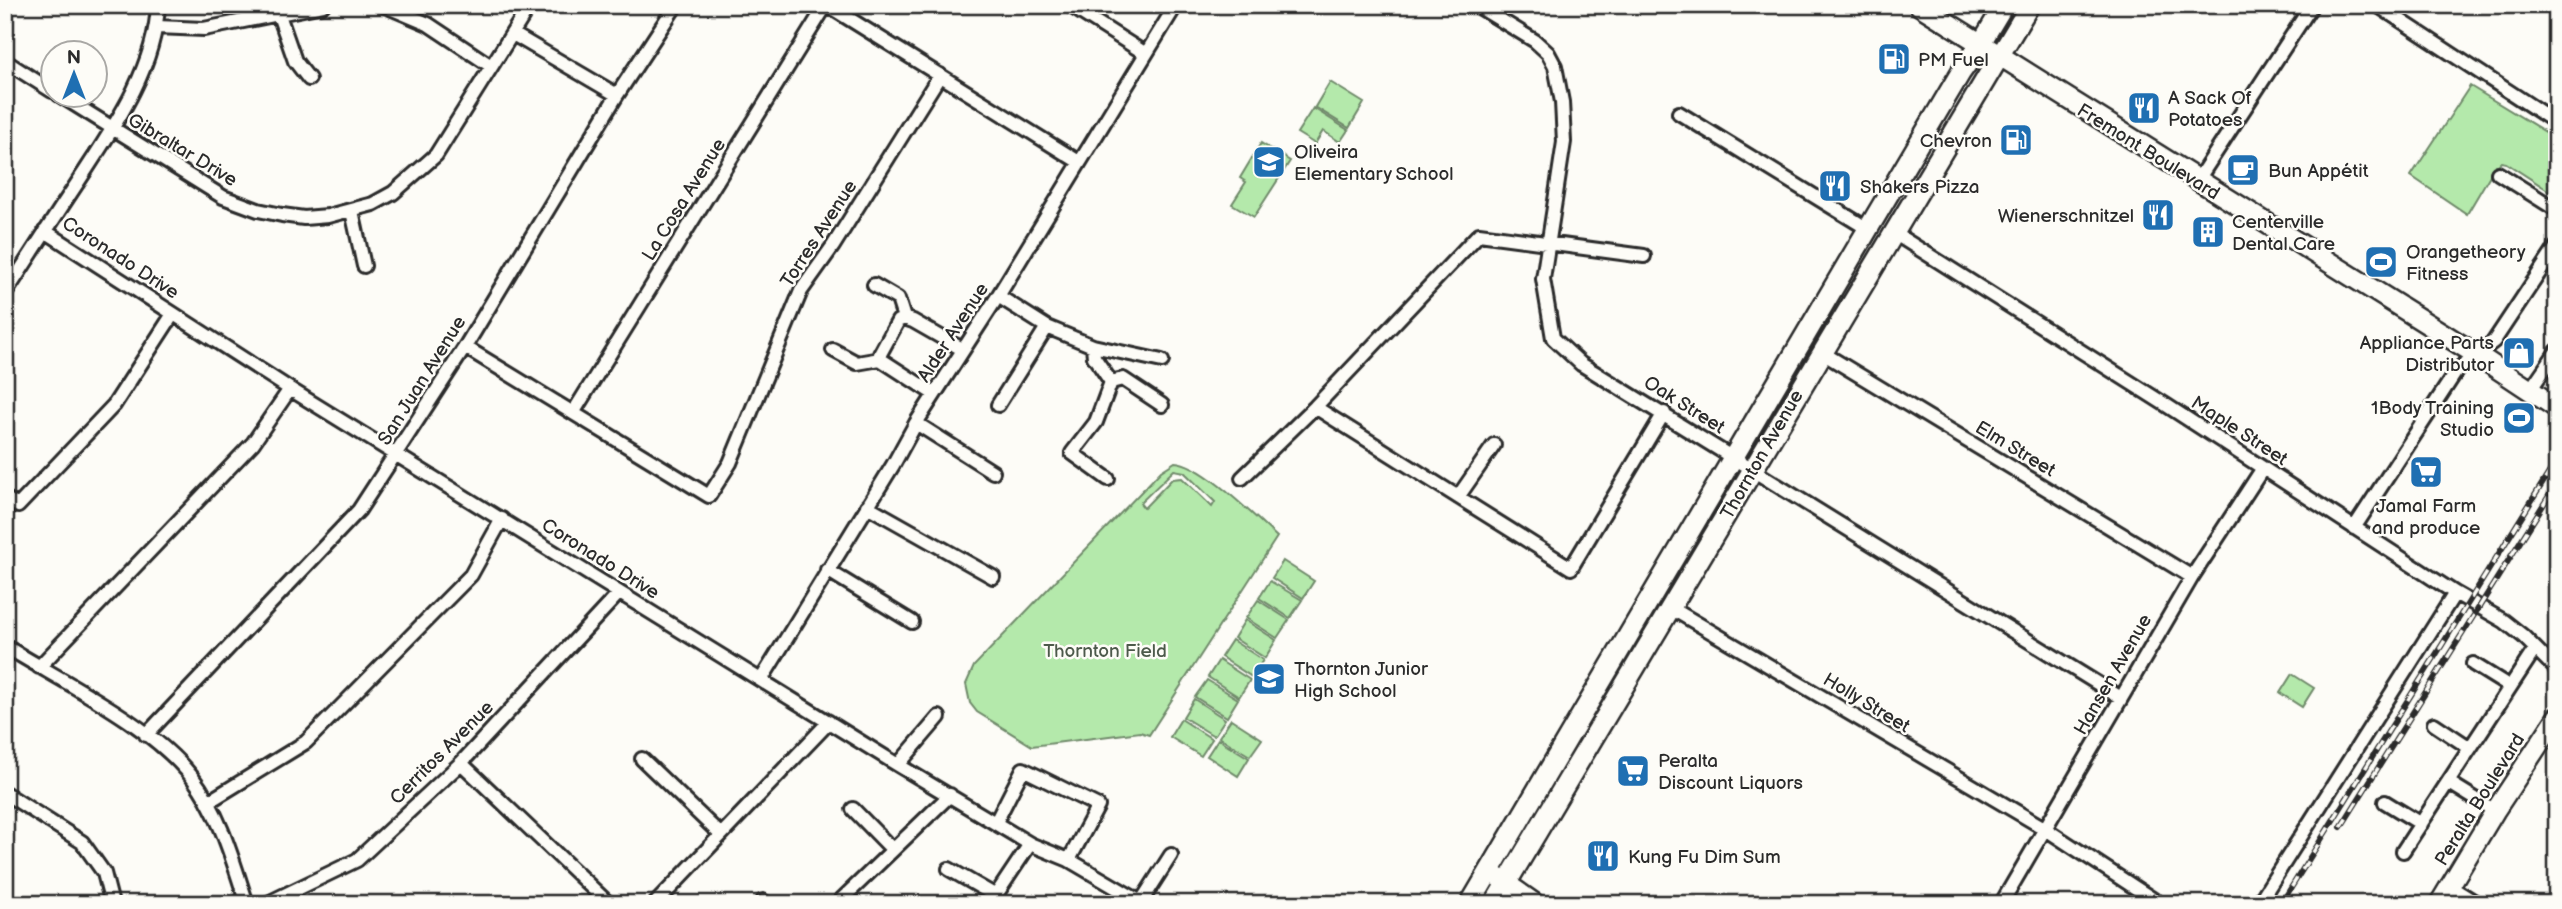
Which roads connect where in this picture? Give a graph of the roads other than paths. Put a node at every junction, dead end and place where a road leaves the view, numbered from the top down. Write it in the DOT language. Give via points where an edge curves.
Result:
graph roads {
  1 [pos="158,5"];
  2 [pos="323,5"];
  3 [pos="383,5"];
  4 [pos="530,5"];
  5 [pos="676,5"];
  6 [pos="827,5"];
  7 [pos="1069,5"];
  8 [pos="1176,5"];
  9 [pos="1476,5"];
  10 [pos="1919,5"];
  11 [pos="2004,5"];
  12 [pos="2030,5"];
  13 [pos="2312,5"];
  14 [pos="2376,5"];
  15 [pos="279,15"];
  16 [pos="157,27"];
  17 [pos="513,34"];
  18 [pos="1980,45"];
  19 [pos="1146,54"];
  20 [pos="1999,57"];
  21 [pos="5,61"];
  22 [pos="491,66"];
  23 [pos="940,75"];
  24 [pos="309,79"];
  25 [pos="38,82"];
  26 [pos="617,95"];
  27 [pos="80,108"];
  28 [pos="1679,113"];
  29 [pos="2557,123"];
  30 [pos="112,129"];
  31 [pos="1079,162"];
  32 [pos="2498,173"];
  33 [pos="2197,181"];
  34 [pos="2557,210"];
  35 [pos="352,211"];
  36 [pos="1868,229"];
  37 [pos="46,231"];
  38 [pos="1894,233"];
  39 [pos="1548,243"];
  40 [pos="2557,246"];
  41 [pos="1644,256"];
  42 [pos="364,266"];
  43 [pos="874,285"];
  44 [pos="5,294"];
  45 [pos="998,296"];
  46 [pos="173,313"];
  47 [pos="904,318"];
  48 [pos="1047,327"];
  49 [pos="1093,346"];
  50 [pos="465,347"];
  51 [pos="962,349"];
  52 [pos="833,350"];
  53 [pos="2557,351"];
  54 [pos="1821,352"];
  55 [pos="2477,355"];
  56 [pos="880,359"];
  57 [pos="1162,361"];
  58 [pos="1111,382"];
  59 [pos="290,389"];
  60 [pos="2530,390"];
  61 [pos="934,394"];
  62 [pos="998,405"];
  63 [pos="1162,405"];
  64 [pos="1315,407"];
  65 [pos="2557,408"];
  66 [pos="1664,413"];
  67 [pos="573,414"];
  68 [pos="916,423"];
  69 [pos="1494,445"];
  70 [pos="397,454"];
  71 [pos="1735,457"];
  72 [pos="2263,468"];
  73 [pos="1751,470"];
  74 [pos="993,472"];
  75 [pos="1242,478"];
  76 [pos="1108,479"];
  77 [pos="1458,497"];
  78 [pos="5,498"];
  79 [pos="867,506"];
  80 [pos="502,519"];
  81 [pos="2354,528"];
  82 [pos="827,570"];
  83 [pos="2192,576"];
  84 [pos="993,578"];
  85 [pos="619,593"];
  86 [pos="2455,593"];
  87 [pos="1671,608"];
  88 [pos="912,622"];
  89 [pos="5,646"];
  90 [pos="2535,649"];
  91 [pos="2473,664"];
  92 [pos="39,667"];
  93 [pos="2557,670"];
  94 [pos="761,680"];
  95 [pos="2510,687"];
  96 [pos="2121,698"];
  97 [pos="939,717"];
  98 [pos="2557,717"];
  99 [pos="829,722"];
  100 [pos="2434,724"];
  101 [pos="146,734"];
  102 [pos="2470,748"];
  103 [pos="642,759"];
  104 [pos="461,763"];
  105 [pos="898,765"];
  106 [pos="2448,782"];
  107 [pos="5,793"];
  108 [pos="950,795"];
  109 [pos="208,802"];
  110 [pos="2385,802"];
  111 [pos="853,809"];
  112 [pos="2495,811"];
  113 [pos="996,822"];
  114 [pos="2421,824"];
  115 [pos="2044,828"];
  116 [pos="721,835"];
  117 [pos="1030,844"];
  118 [pos="892,849"];
  119 [pos="2403,851"];
  120 [pos="1171,855"];
  121 [pos="1069,860"];
  122 [pos="949,869"];
  123 [pos="1490,872"];
  124 [pos="1507,884"];
  125 [pos="2449,886"];
  126 [pos="842,899"];
  127 [pos="993,900"];
  128 [pos="1142,903"];
  129 [pos="112,904"];
  130 [pos="247,904"];
  131 [pos="265,904"];
  132 [pos="609,904"];
  133 [pos="655,904"];
  134 [pos="1470,904"];
  135 [pos="1494,904"];
  136 [pos="1536,904"];
  137 [pos="2001,904"];
  138 [pos="2160,904"];
  139 [pos="2258,904"];
  140 [pos="2439,904"];
  141 [pos="2478,904"];
  1 -- 16 [label="street"];
  2 -- 15 [label="street"];
  3 -- 22 [label="street" via="428,24"];
  4 -- 17 [label="street, Gibraltar Drive"];
  5 -- 26 [label="street, San Juan Avenue"];
  6 -- 23 [label="street"];
  6 -- 67 [label="street, La Cosa Avenue"];
  7 -- 19 [label="street"];
  8 -- 19 [label="street, Alder Avenue"];
  9 -- 39 [label="street, Oak Street" via="1535,41 1556,66 1564,142"];
  10 -- 18 [label="main road, Fremont Boulevard"];
  11 -- 18 [label="main road, Thornton Avenue"];
  12 -- 20 [label="main road, Thornton Avenue"];
  13 -- 33 [label="street"];
  14 -- 29 [label="street"];
  15 -- 16 [label="street" via="204,29"];
  15 -- 24 [label="street" via="295,61"];
  16 -- 30 [label="street" via="138,79"];
  17 -- 22 [label="street, Gibraltar Drive"];
  17 -- 26 [label="street"];
  18 -- 20 [label="main road, Fremont Boulevard"];
  18 -- 36 [label="main road, Thornton Avenue"];
  19 -- 31 [label="street, Alder Avenue"];
  20 -- 33 [label="main road, Fremont Boulevard"];
  20 -- 38 [label="main road, Thornton Avenue"];
  21 -- 25 [label="street"];
  22 -- 35 [label="street, Gibraltar Drive" via="436,155 393,193"];
  23 -- 31 [label="street"];
  23 -- 67 [label="street, Torres Avenue" via="801,291 730,463 709,496"];
  26 -- 50 [label="street, San Juan Avenue"];
  27 -- 30 [label="street, Gibraltar Drive"];
  28 -- 36 [label="street"];
  30 -- 35 [label="street, Gibraltar Drive" via="223,197 258,211 304,218"];
  30 -- 37 [label="street"];
  31 -- 45 [label="street, Alder Avenue"];
  32 -- 34 [label="street"];
  33 -- 55 [label="main road, Fremont Boulevard"];
  35 -- 42 [label="street"];
  36 -- 71 [label="main road, Thornton Avenue"];
  37 -- 44 [label="street"];
  37 -- 46 [label="street, Coronado Drive"];
  38 -- 54 [label="main road, Thornton Avenue"];
  38 -- 72 [label="street, Maple Street"];
  39 -- 41 [label="street"];
  39 -- 64 [label="street" via="1479,234"];
  39 -- 66 [label="street, Oak Street" via="1543,279 1553,338 1581,364"];
  40 -- 55 [label="street" via="2494,341"];
  43 -- 47 [label="street" via="898,299"];
  45 -- 48 [label="street"];
  45 -- 51 [label="street, Alder Avenue"];
  46 -- 59 [label="street, Coronado Drive"];
  46 -- 78 [label="street" via="114,405 18,506"];
  47 -- 51 [label="street"];
  47 -- 56 [label="street" via="898,321"];
  48 -- 49 [label="street"];
  48 -- 62 [label="street"];
  49 -- 57 [label="street"];
  49 -- 58 [label="street" via="1094,357"];
  50 -- 67 [label="street"];
  50 -- 70 [label="street, San Juan Avenue"];
  51 -- 61 [label="street, Alder Avenue"];
  52 -- 56 [label="street" via="857,363"];
  53 -- 60 [label="street"];
  54 -- 73 [label="main road, Thornton Avenue"];
  54 -- 83 [label="street, Elm Street"];
  55 -- 60 [label="main road, Fremont Boulevard"];
  55 -- 81 [label="street" via="2457,370"];
  56 -- 61 [label="street"];
  58 -- 63 [label="street" via="1123,379"];
  58 -- 76 [label="street" via="1096,422 1072,453"];
  59 -- 70 [label="street, Coronado Drive"];
  59 -- 92 [label="street" via="253,443"];
  60 -- 65 [label="main road, Fremont Boulevard"];
  61 -- 68 [label="street, Alder Avenue"];
  64 -- 75 [label="street"];
  64 -- 77 [label="street"];
  66 -- 71 [label="street, Oak Street"];
  66 -- 77 [label="street" via="1571,568"];
  68 -- 74 [label="street"];
  68 -- 79 [label="street, Alder Avenue"];
  69 -- 77 [label="street"];
  70 -- 80 [label="street, Coronado Drive"];
  70 -- 101 [label="street, San Juan Avenue" via="359,510"];
  71 -- 73 [label="street, Oak Street"];
  71 -- 123 [label="main road, Thornton Avenue"];
  72 -- 81 [label="street, Maple Street"];
  72 -- 83 [label="street, Hansen Avenue"];
  73 -- 87 [label="main road, Thornton Avenue"];
  73 -- 96 [label="street, Oak Street"];
  79 -- 82 [label="street, Alder Avenue"];
  79 -- 84 [label="street"];
  80 -- 85 [label="street, Coronado Drive"];
  80 -- 109 [label="street" via="471,575 306,742"];
  81 -- 86 [label="street, Maple Street"];
  82 -- 88 [label="street"];
  82 -- 94 [label="street, Alder Avenue"];
  83 -- 96 [label="street, Hansen Avenue"];
  85 -- 94 [label="street, Coronado Drive"];
  85 -- 104 [label="street, Cerritos Avenue"];
  86 -- 90 [label="street, Maple Street" via="2504,621"];
  86 -- 139 [label="street"];
  87 -- 115 [label="street, Holly Street"];
  87 -- 124 [label="main road, Thornton Avenue"];
  89 -- 92 [label="street"];
  90 -- 93 [label="street, Maple Street"];
  90 -- 95 [label="street"];
  91 -- 95 [label="street"];
  92 -- 101 [label="street"];
  94 -- 99 [label="street, Coronado Drive"];
  95 -- 102 [label="street"];
  96 -- 115 [label="street, Hansen Avenue"];
  97 -- 105 [label="street"];
  98 -- 112 [label="main road, Peralta Boulevard"];
  99 -- 105 [label="street, Coronado Drive"];
  99 -- 116 [label="street"];
  100 -- 102 [label="street"];
  101 -- 109 [label="street" via="192,777"];
  102 -- 106 [label="street"];
  103 -- 116 [label="street"];
  104 -- 131 [label="street, Cerritos Avenue" via="357,860"];
  104 -- 132 [label="street"];
  105 -- 108 [label="street, Coronado Drive"];
  106 -- 112 [label="street"];
  106 -- 114 [label="street"];
  107 -- 129 [label="street" via="82,842 104,873"];
  108 -- 113 [label="street, Coronado Drive"];
  108 -- 118 [label="street"];
  109 -- 130 [label="street"];
  110 -- 114 [label="street"];
  111 -- 118 [label="street"];
  112 -- 125 [label="main road, Peralta Boulevard"];
  113 -- 117 [label="street, Coronado Drive"];
  113 -- 121 [label="street" via="1023,769 1098,806"];
  114 -- 119 [label="street"];
  115 -- 137 [label="street, Hansen Avenue"];
  115 -- 138 [label="street, Holly Street"];
  116 -- 133 [label="street"];
  117 -- 121 [label="street, Coronado Drive"];
  117 -- 127 [label="street"];
  118 -- 126 [label="street"];
  120 -- 128 [label="street"];
  121 -- 128 [label="street, Coronado Drive"];
  122 -- 127 [label="street"];
  123 -- 124 [label="main road"];
  123 -- 134 [label="main road, Thornton Avenue"];
  124 -- 135 [label="main road, Thornton Avenue"];
  124 -- 136 [label="main road"];
  125 -- 140 [label="main road, Peralta Boulevard"];
  125 -- 141 [label="street"];
}
